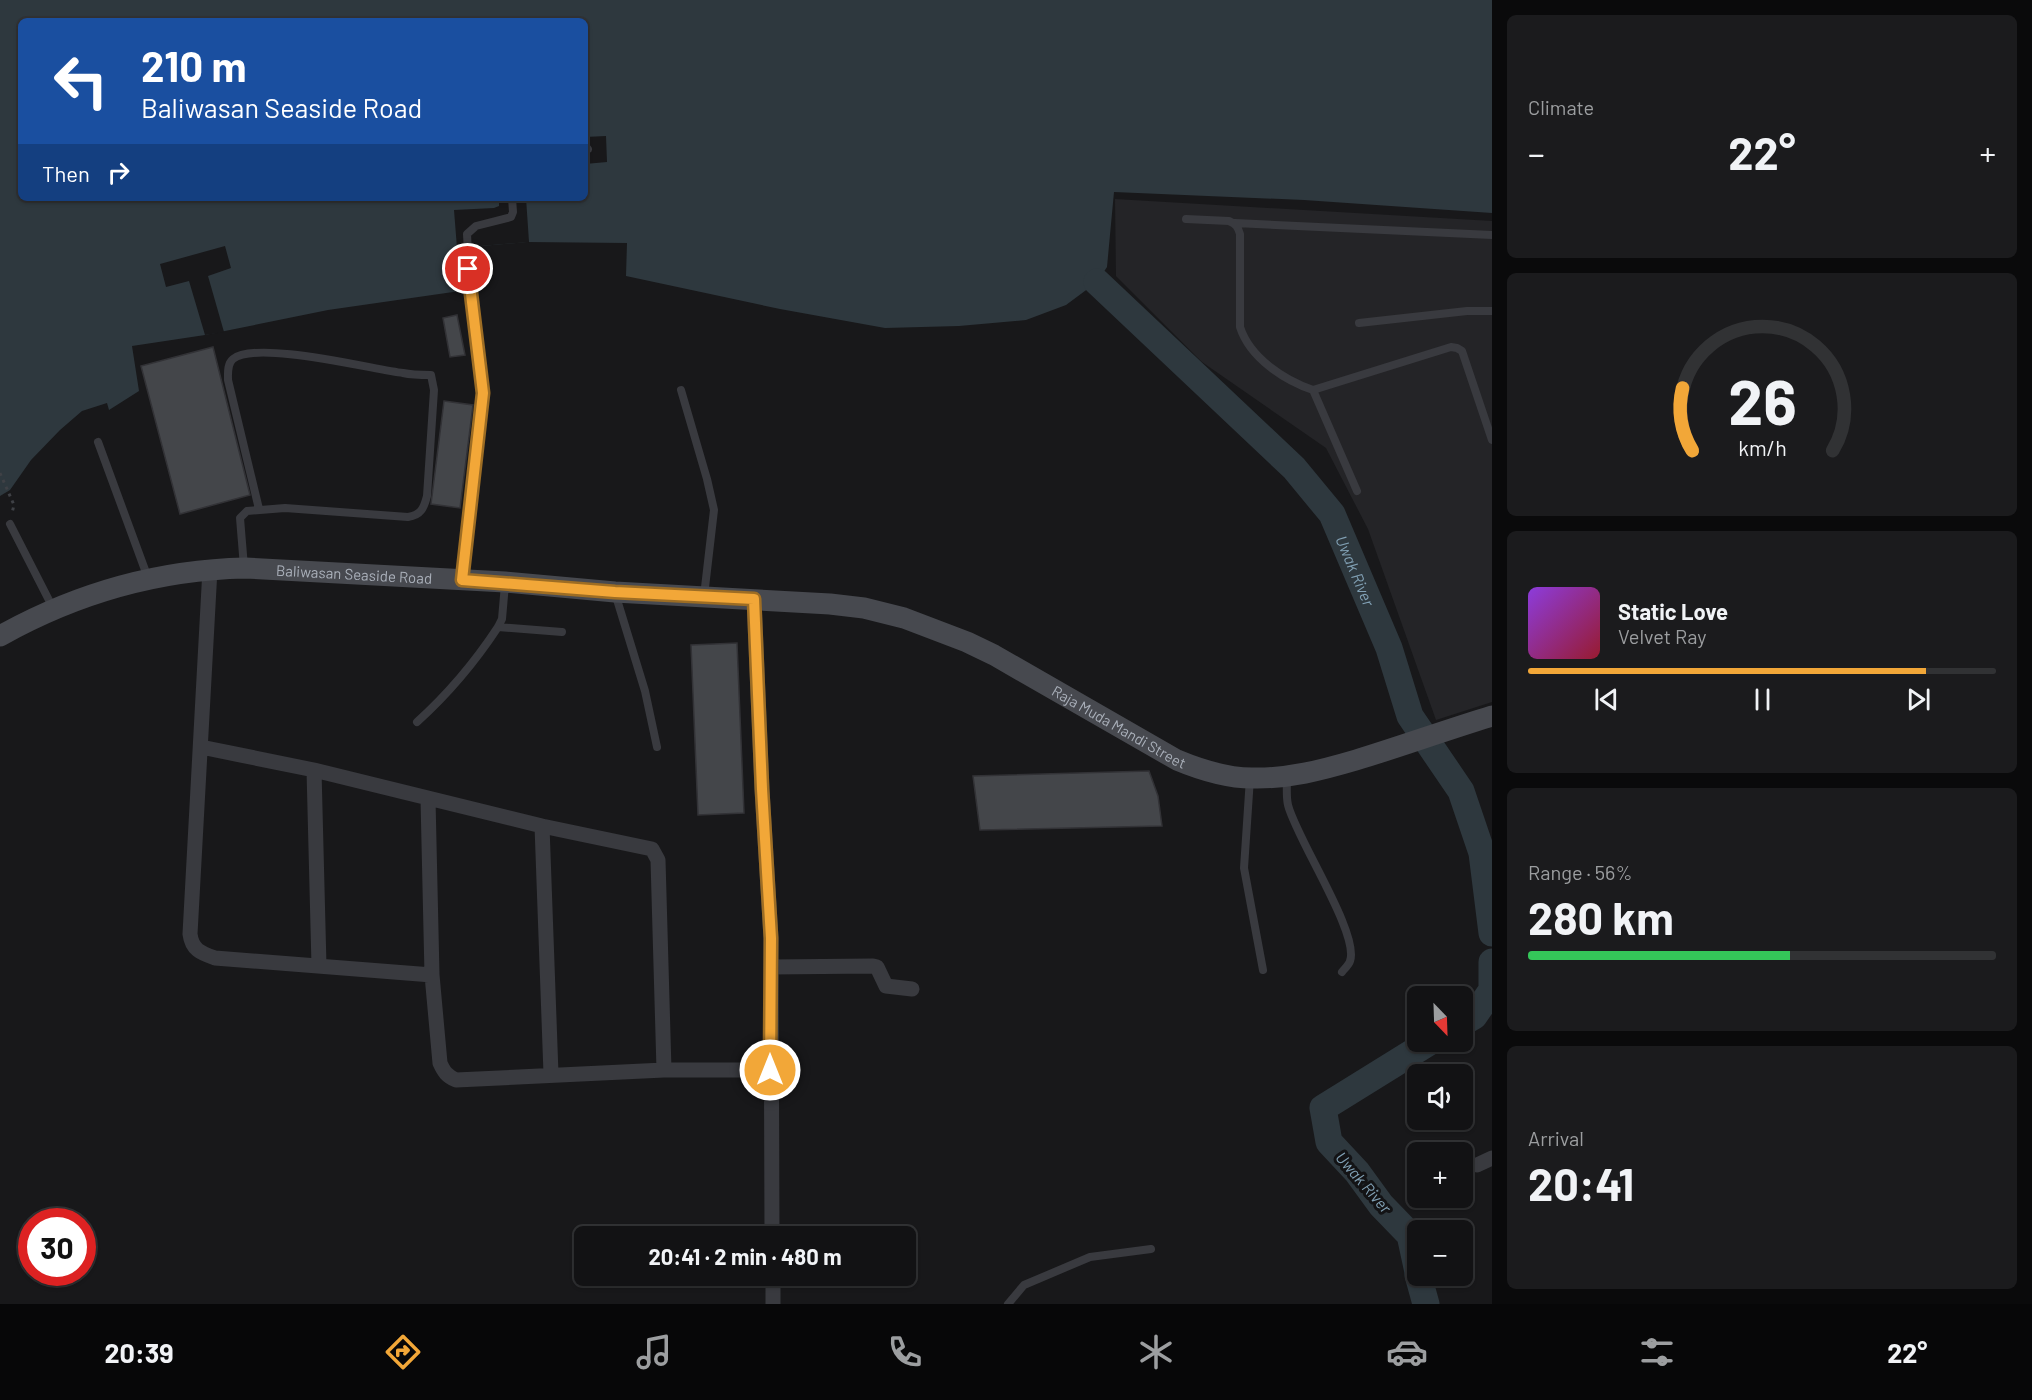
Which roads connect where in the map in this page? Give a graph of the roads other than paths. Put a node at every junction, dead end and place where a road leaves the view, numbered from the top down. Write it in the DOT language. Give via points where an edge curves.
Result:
graph roads {
  1 [pos="512,201"];
  2 [pos="1186,219"];
  3 [pos="1235,223"];
  4 [pos="1492,235"];
  5 [pos="1492,311"];
  6 [pos="1359,323"];
  7 [pos="681,390"];
  8 [pos="1313,390"];
  9 [pos="1492,440"];
  10 [pos="98,442"];
  11 [pos="1357,491"];
  12 [pos="259,509"];
  13 [pos="10,524"];
  14 [pos="244,568"];
  15 [pos="210,569"];
  16 [pos="148,579"];
  17 [pos="462,580"];
  18 [pos="505,582"];
  19 [pos="615,592"];
  20 [pos="704,596"];
  21 [pos="754,599"];
  22 [pos="54,610"];
  23 [pos="498,627"];
  24 [pos="562,632"];
  25 [pos="0,636"];
  26 [pos="1492,716"];
  27 [pos="417,722"];
  28 [pos="201,747"];
  29 [pos="657,747"];
  30 [pos="314,770"];
  31 [pos="1287,777"];
  32 [pos="1250,778"];
  33 [pos="428,799"];
  34 [pos="542,826"];
  35 [pos="319,966"];
  36 [pos="771,967"];
  37 [pos="1263,970"];
  38 [pos="1342,972"];
  39 [pos="432,975"];
  40 [pos="912,989"];
  41 [pos="664,1070"];
  42 [pos="770,1070"];
  43 [pos="550,1074"];
  44 [pos="1492,1158"];
  45 [pos="1477,1165"];
  46 [pos="772,1226"];
  47 [pos="1150,1249"];
  48 [pos="773,1286"];
  49 [pos="773,1304"];
  50 [pos="1008,1304"];
  1 -- 17 [label="lane" via="511,217 476,225 467,234 483,393"];
  2 -- 3 [label="lane"];
  3 -- 4 [label="lane"];
  3 -- 8 [label="lane" via="1240,234 1243,335 1263,361 1294,383"];
  5 -- 6 [label="lane"];
  7 -- 20 [label="lane" via="714,510"];
  8 -- 9 [label="lane" via="1457,348 1462,351"];
  8 -- 11 [label="lane"];
  10 -- 16 [label="lane"];
  12 -- 12 [label="lane" via="415,516 427,496 434,390 430,375 404,374 312,356 247,352 234,358 228,380"];
  12 -- 14 [label="lane" via="247,511 240,519"];
  13 -- 22 [label="lane"];
  14 -- 15 [label="main road, Baliwasan Seaside Road"];
  14 -- 17 [label="main road, Baliwasan Seaside Road"];
  15 -- 16 [label="main road, Baliwasan Seaside Road"];
  15 -- 28 [label="street"];
  16 -- 22 [label="main road, Baliwasan Seaside Road" via="102,591"];
  17 -- 18 [label="main road, Baliwasan Seaside Road"];
  18 -- 19 [label="main road, Baliwasan Seaside Road"];
  18 -- 23 [label="lane"];
  19 -- 20 [label="main road, Baliwasan Seaside Road"];
  19 -- 29 [label="lane" via="645,691"];
  20 -- 21 [label="main road, Baliwasan Seaside Road"];
  21 -- 32 [label="main road, Raja Muda Mandi Street" via="864,608 904,618 994,655 1177,760 1202,770"];
  21 -- 36 [label="street"];
  22 -- 25 [label="main road, Baliwasan Seaside Road"];
  23 -- 24 [label="lane"];
  23 -- 27 [label="lane" via="462,677"];
  26 -- 31 [label="main road, Raja Muda Mandi Street" via="1406,745"];
  28 -- 30 [label="street"];
  28 -- 35 [label="street" via="191,942 196,949 215,958"];
  30 -- 33 [label="street"];
  30 -- 35 [label="street"];
  31 -- 32 [label="main road, Raja Muda Mandi Street"];
  31 -- 38 [label="lane" via="1287,804 1332,896 1351,948 1350,962"];
  32 -- 37 [label="lane" via="1244,868"];
  33 -- 34 [label="street"];
  33 -- 39 [label="street"];
  34 -- 41 [label="street" via="647,847 656,854"];
  34 -- 43 [label="street"];
  35 -- 39 [label="street"];
  36 -- 40 [label="street" via="873,966 886,986"];
  36 -- 42 [label="street"];
  39 -- 43 [label="street" via="440,1063 449,1077 456,1080"];
  41 -- 42 [label="street"];
  41 -- 43 [label="street"];
  42 -- 46 [label="street"];
  44 -- 45 [label="street"];
  47 -- 50 [label="lane" via="1090,1257 1024,1285"];
  48 -- 49 [label="street"];
}
